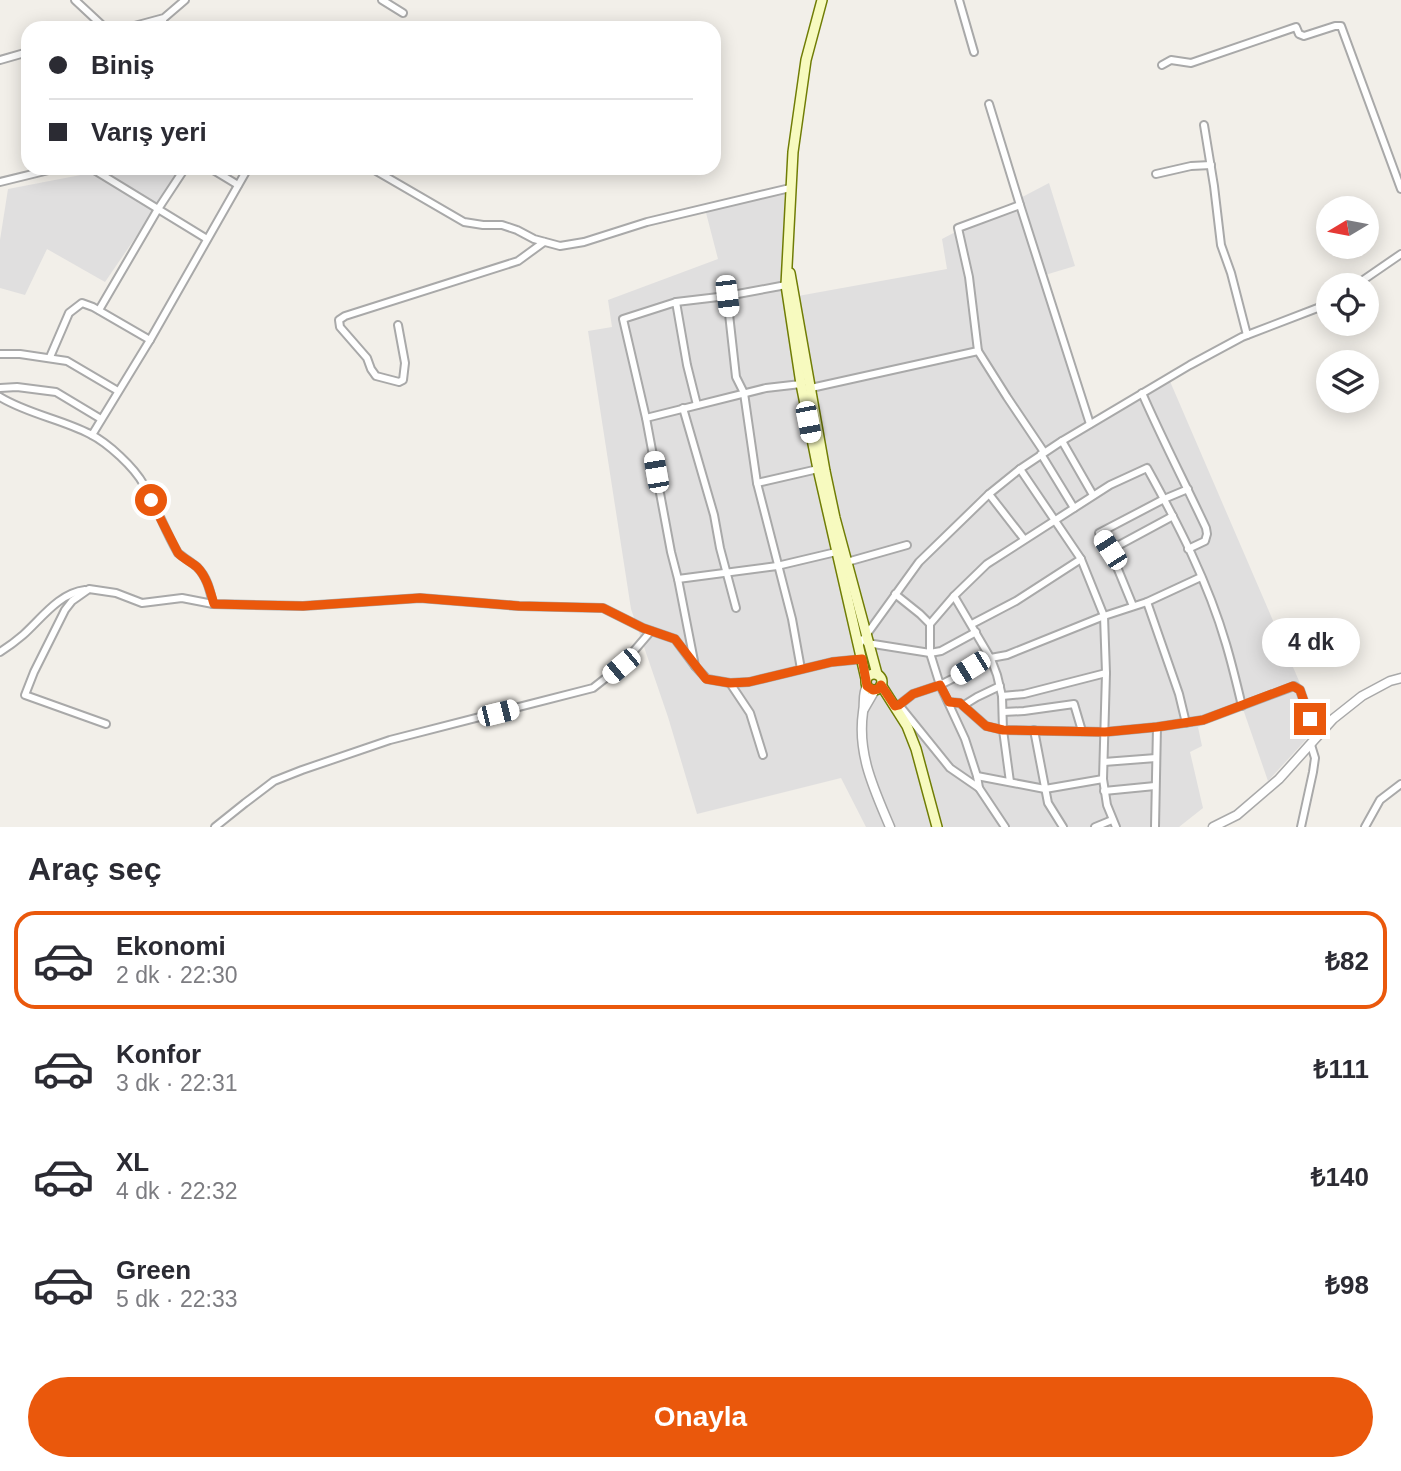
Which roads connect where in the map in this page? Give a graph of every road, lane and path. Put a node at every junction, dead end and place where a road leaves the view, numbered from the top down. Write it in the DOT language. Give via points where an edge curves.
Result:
graph roads {
  1 [pos="75,0"];
  2 [pos="185,0"];
  3 [pos="383,0"];
  4 [pos="822,0"];
  5 [pos="959,0"];
  6 [pos="403,13"];
  7 [pos="164,18"];
  8 [pos="98,21"];
  9 [pos="153,21"];
  10 [pos="161,21"];
  11 [pos="974,52"];
  12 [pos="21,54"];
  13 [pos="0,60"];
  14 [pos="1161,65"];
  15 [pos="989,104"];
  16 [pos="1204,125"];
  17 [pos="1210,165"];
  18 [pos="1156,174"];
  19 [pos="28,175"];
  20 [pos="107,175"];
  21 [pos="180,175"];
  22 [pos="222,175"];
  23 [pos="244,175"];
  24 [pos="383,175"];
  25 [pos="0,182"];
  26 [pos="239,185"];
  27 [pos="790,188"];
  28 [pos="1401,190"];
  29 [pos="1020,205"];
  30 [pos="158,209"];
  31 [pos="208,239"];
  32 [pos="544,242"];
  33 [pos="1401,254"];
  34 [pos="788,267"];
  35 [pos="1373,273"];
  36 [pos="786,285"];
  37 [pos="727,296"];
  38 [pos="676,302"];
  39 [pos="1316,309"];
  40 [pos="99,310"];
  41 [pos="398,325"];
  42 [pos="1247,335"];
  43 [pos="150,340"];
  44 [pos="978,351"];
  45 [pos="0,354"];
  46 [pos="50,357"];
  47 [pos="801,384"];
  48 [pos="0,388"];
  49 [pos="118,391"];
  50 [pos="744,393"];
  51 [pos="1142,393"];
  52 [pos="809,394"];
  53 [pos="0,397"];
  54 [pos="697,405"];
  55 [pos="683,408"];
  56 [pos="646,418"];
  57 [pos="101,419"];
  58 [pos="1090,424"];
  59 [pos="92,435"];
  60 [pos="1062,441"];
  61 [pos="1043,453"];
  62 [pos="818,469"];
  63 [pos="1020,469"];
  64 [pos="757,483"];
  65 [pos="1188,489"];
  66 [pos="989,494"];
  67 [pos="1093,495"];
  68 [pos="1164,499"];
  69 [pos="1074,508"];
  70 [pos="1173,516"];
  71 [pos="1054,521"];
  72 [pos="1024,539"];
  73 [pos="907,545"];
  74 [pos="1188,549"];
  75 [pos="1110,550"];
  76 [pos="836,552"];
  77 [pos="1081,559"];
  78 [pos="846,562"];
  79 [pos="777,565"];
  80 [pos="727,572"];
  81 [pos="1201,577"];
  82 [pos="678,579"];
  83 [pos="89,589"];
  84 [pos="895,594"];
  85 [pos="954,596"];
  86 [pos="1147,602"];
  87 [pos="214,604"];
  88 [pos="1133,606"];
  89 [pos="736,608"];
  90 [pos="1104,616"];
  91 [pos="972,624"];
  92 [pos="930,625"];
  93 [pos="688,630"];
  94 [pos="651,631"];
  95 [pos="976,632"];
  96 [pos="864,641"];
  97 [pos="680,646"];
  98 [pos="0,652"];
  99 [pos="930,653"];
  100 [pos="872,657"];
  101 [pos="862,659"];
  102 [pos="991,659"];
  103 [pos="695,666"];
  104 [pos="801,669"];
  105 [pos="1106,673"];
  106 [pos="1401,678"];
  107 [pos="730,683"];
  108 [pos="872,685"];
  109 [pos="940,685"];
  110 [pos="1000,686"];
  111 [pos="1002,696"];
  112 [pos="949,702"];
  113 [pos="964,705"];
  114 [pos="897,706"];
  115 [pos="1242,706"];
  116 [pos="1003,712"];
  117 [pos="1186,723"];
  118 [pos="106,724"];
  119 [pos="1157,727"];
  120 [pos="1003,730"];
  121 [pos="1034,730"];
  122 [pos="1082,731"];
  123 [pos="1105,732"];
  124 [pos="1318,736"];
  125 [pos="1311,746"];
  126 [pos="763,755"];
  127 [pos="1156,758"];
  128 [pos="1104,762"];
  129 [pos="977,776"];
  130 [pos="1103,779"];
  131 [pos="1010,782"];
  132 [pos="1401,783"];
  133 [pos="1155,786"];
  134 [pos="979,788"];
  135 [pos="1045,789"];
  136 [pos="1104,790"];
  137 [pos="1112,820"];
  138 [pos="215,827"];
  139 [pos="890,827"];
  140 [pos="937,827"];
  141 [pos="1005,827"];
  142 [pos="1063,827"];
  143 [pos="1095,827"];
  144 [pos="1116,827"];
  145 [pos="1155,827"];
  146 [pos="1213,827"];
  147 [pos="1301,827"];
  148 [pos="1365,827"];
  1 -- 8 [label="street"];
  2 -- 7 [label="street"];
  3 -- 6 [label="street"];
  4 -- 27 [label="main road" via="806,60"];
  5 -- 11 [label="street"];
  7 -- 9 [label="street"];
  7 -- 10 [label="street"];
  12 -- 13 [label="street"];
  14 -- 28 [label="street" via="1171,60 1191,63 1296,27 1304,36 1341,26"];
  15 -- 29 [label="street"];
  16 -- 17 [label="street"];
  17 -- 18 [label="street"];
  17 -- 42 [label="street" via="1221,245"];
  19 -- 25 [label="street"];
  20 -- 30 [label="street"];
  21 -- 30 [label="street"];
  22 -- 26 [label="street"];
  23 -- 26 [label="street"];
  24 -- 32 [label="street" via="464,222 502,225"];
  26 -- 31 [label="street"];
  27 -- 32 [label="street" via="584,242 560,246"];
  27 -- 34 [label="main road"];
  29 -- 44 [label="street" via="958,228"];
  29 -- 58 [label="street"];
  30 -- 31 [label="street"];
  30 -- 40 [label="street"];
  31 -- 43 [label="street"];
  32 -- 41 [label="street" via="518,261 340,320 340,327 376,376 399,382 405,363"];
  33 -- 35 [label="street"];
  34 -- 36 [label="main road"];
  34 -- 52 [label="main road"];
  36 -- 37 [label="street"];
  36 -- 47 [label="main road"];
  37 -- 38 [label="street"];
  37 -- 50 [label="street" via="736,377"];
  38 -- 54 [label="street"];
  38 -- 56 [label="street" via="623,319"];
  39 -- 42 [label="street"];
  40 -- 43 [label="street"];
  40 -- 46 [label="street" via="82,303 69,313"];
  42 -- 51 [label="street"];
  43 -- 49 [label="street"];
  44 -- 52 [label="street"];
  44 -- 61 [label="street"];
  45 -- 46 [label="street"];
  46 -- 49 [label="street" via="67,361"];
  47 -- 50 [label="street"];
  47 -- 52 [label="main road"];
  48 -- 57 [label="street" via="56,392"];
  49 -- 57 [label="street"];
  50 -- 54 [label="street"];
  50 -- 64 [label="street"];
  51 -- 58 [label="street"];
  51 -- 65 [label="street"];
  52 -- 62 [label="main road"];
  52 -- 78 [label="main road"];
  53 -- 59 [label="street"];
  54 -- 55 [label="street"];
  55 -- 56 [label="street"];
  55 -- 80 [label="street"];
  56 -- 82 [label="street"];
  57 -- 59 [label="street"];
  58 -- 60 [label="street"];
  59 -- 87 [label="street" via="144,484 178,553 202,572"];
  60 -- 61 [label="street"];
  60 -- 67 [label="street"];
  61 -- 63 [label="street"];
  61 -- 69 [label="street"];
  62 -- 64 [label="street"];
  62 -- 76 [label="main road"];
  63 -- 66 [label="street"];
  63 -- 71 [label="street"];
  64 -- 79 [label="street"];
  65 -- 68 [label="street"];
  65 -- 74 [label="street" via="1207,534 1205,541"];
  66 -- 72 [label="street"];
  66 -- 84 [label="street" via="919,562"];
  67 -- 68 [label="street" via="1147,468"];
  67 -- 69 [label="street"];
  68 -- 70 [label="street"];
  68 -- 75 [label="street" via="1098,533"];
  69 -- 71 [label="street"];
  70 -- 74 [label="street"];
  70 -- 75 [label="street"];
  71 -- 72 [label="street"];
  71 -- 77 [label="street"];
  72 -- 85 [label="street" via="986,564"];
  73 -- 78 [label="street"];
  74 -- 81 [label="street"];
  75 -- 88 [label="street"];
  76 -- 79 [label="street"];
  76 -- 96 [label="main road"];
  77 -- 90 [label="street"];
  77 -- 91 [label="street"];
  78 -- 96 [label="main road"];
  79 -- 80 [label="street"];
  79 -- 104 [label="street"];
  80 -- 82 [label="street"];
  80 -- 89 [label="street"];
  81 -- 86 [label="street"];
  81 -- 115 [label="street" via="1226,643"];
  82 -- 93 [label="street"];
  83 -- 87 [label="street" via="142,603 182,598"];
  83 -- 98 [label="street" via="64,598"];
  83 -- 118 [label="street" via="65,610 26,695"];
  84 -- 92 [label="street"];
  84 -- 96 [label="street"];
  85 -- 91 [label="street"];
  85 -- 92 [label="street"];
  86 -- 88 [label="street"];
  86 -- 117 [label="street"];
  87 -- 94 [label="street" via="303,606 420,598 603,608"];
  88 -- 90 [label="street"];
  90 -- 102 [label="street"];
  90 -- 105 [label="street"];
  91 -- 95 [label="street"];
  92 -- 99 [label="street"];
  93 -- 97 [label="street"];
  93 -- 103 [label="street"];
  94 -- 97 [label="street" via="675,639"];
  94 -- 138 [label="street" via="621,666 593,688 390,740 302,770 274,781"];
  95 -- 99 [label="street"];
  95 -- 102 [label="street"];
  96 -- 99 [label="street"];
  96 -- 100 [label="main road"];
  96 -- 101 [label="main road"];
  97 -- 103 [label="street"];
  99 -- 109 [label="street"];
  100 -- 101 [label="street"];
  100 -- 108 [label="main road" via="881,678"];
  101 -- 104 [label="street"];
  101 -- 108 [label="main road"];
  102 -- 109 [label="street"];
  102 -- 110 [label="street"];
  103 -- 107 [label="street" via="706,679"];
  104 -- 107 [label="street"];
  105 -- 111 [label="street"];
  105 -- 123 [label="street"];
  106 -- 124 [label="street" via="1362,696"];
  107 -- 126 [label="street" via="750,713"];
  108 -- 114 [label="main road"];
  108 -- 139 [label="street" via="862,720 865,762"];
  109 -- 112 [label="street"];
  109 -- 114 [label="street" via="913,694"];
  110 -- 111 [label="street"];
  110 -- 113 [label="street"];
  111 -- 116 [label="street"];
  112 -- 113 [label="street"];
  112 -- 129 [label="street"];
  113 -- 120 [label="street" via="986,726"];
  114 -- 134 [label="street" via="950,768"];
  114 -- 140 [label="main road" via="916,749"];
  115 -- 117 [label="street"];
  115 -- 124 [label="street" via="1297,687"];
  116 -- 120 [label="street"];
  116 -- 122 [label="street" via="1074,704"];
  117 -- 119 [label="street"];
  119 -- 123 [label="street"];
  119 -- 127 [label="street"];
  120 -- 121 [label="street"];
  120 -- 131 [label="street"];
  121 -- 122 [label="street"];
  121 -- 135 [label="street"];
  122 -- 123 [label="street"];
  123 -- 128 [label="street"];
  124 -- 125 [label="street"];
  125 -- 146 [label="street" via="1237,815"];
  125 -- 147 [label="street" via="1315,758"];
  127 -- 128 [label="street"];
  127 -- 133 [label="street"];
  128 -- 130 [label="street"];
  129 -- 131 [label="street"];
  129 -- 134 [label="street"];
  130 -- 135 [label="street"];
  130 -- 136 [label="street"];
  131 -- 135 [label="street"];
  132 -- 148 [label="street" via="1380,800"];
  133 -- 136 [label="street"];
  133 -- 145 [label="street"];
  134 -- 141 [label="street"];
  135 -- 142 [label="street"];
  136 -- 137 [label="street"];
  137 -- 143 [label="street"];
  137 -- 144 [label="street"];
}
